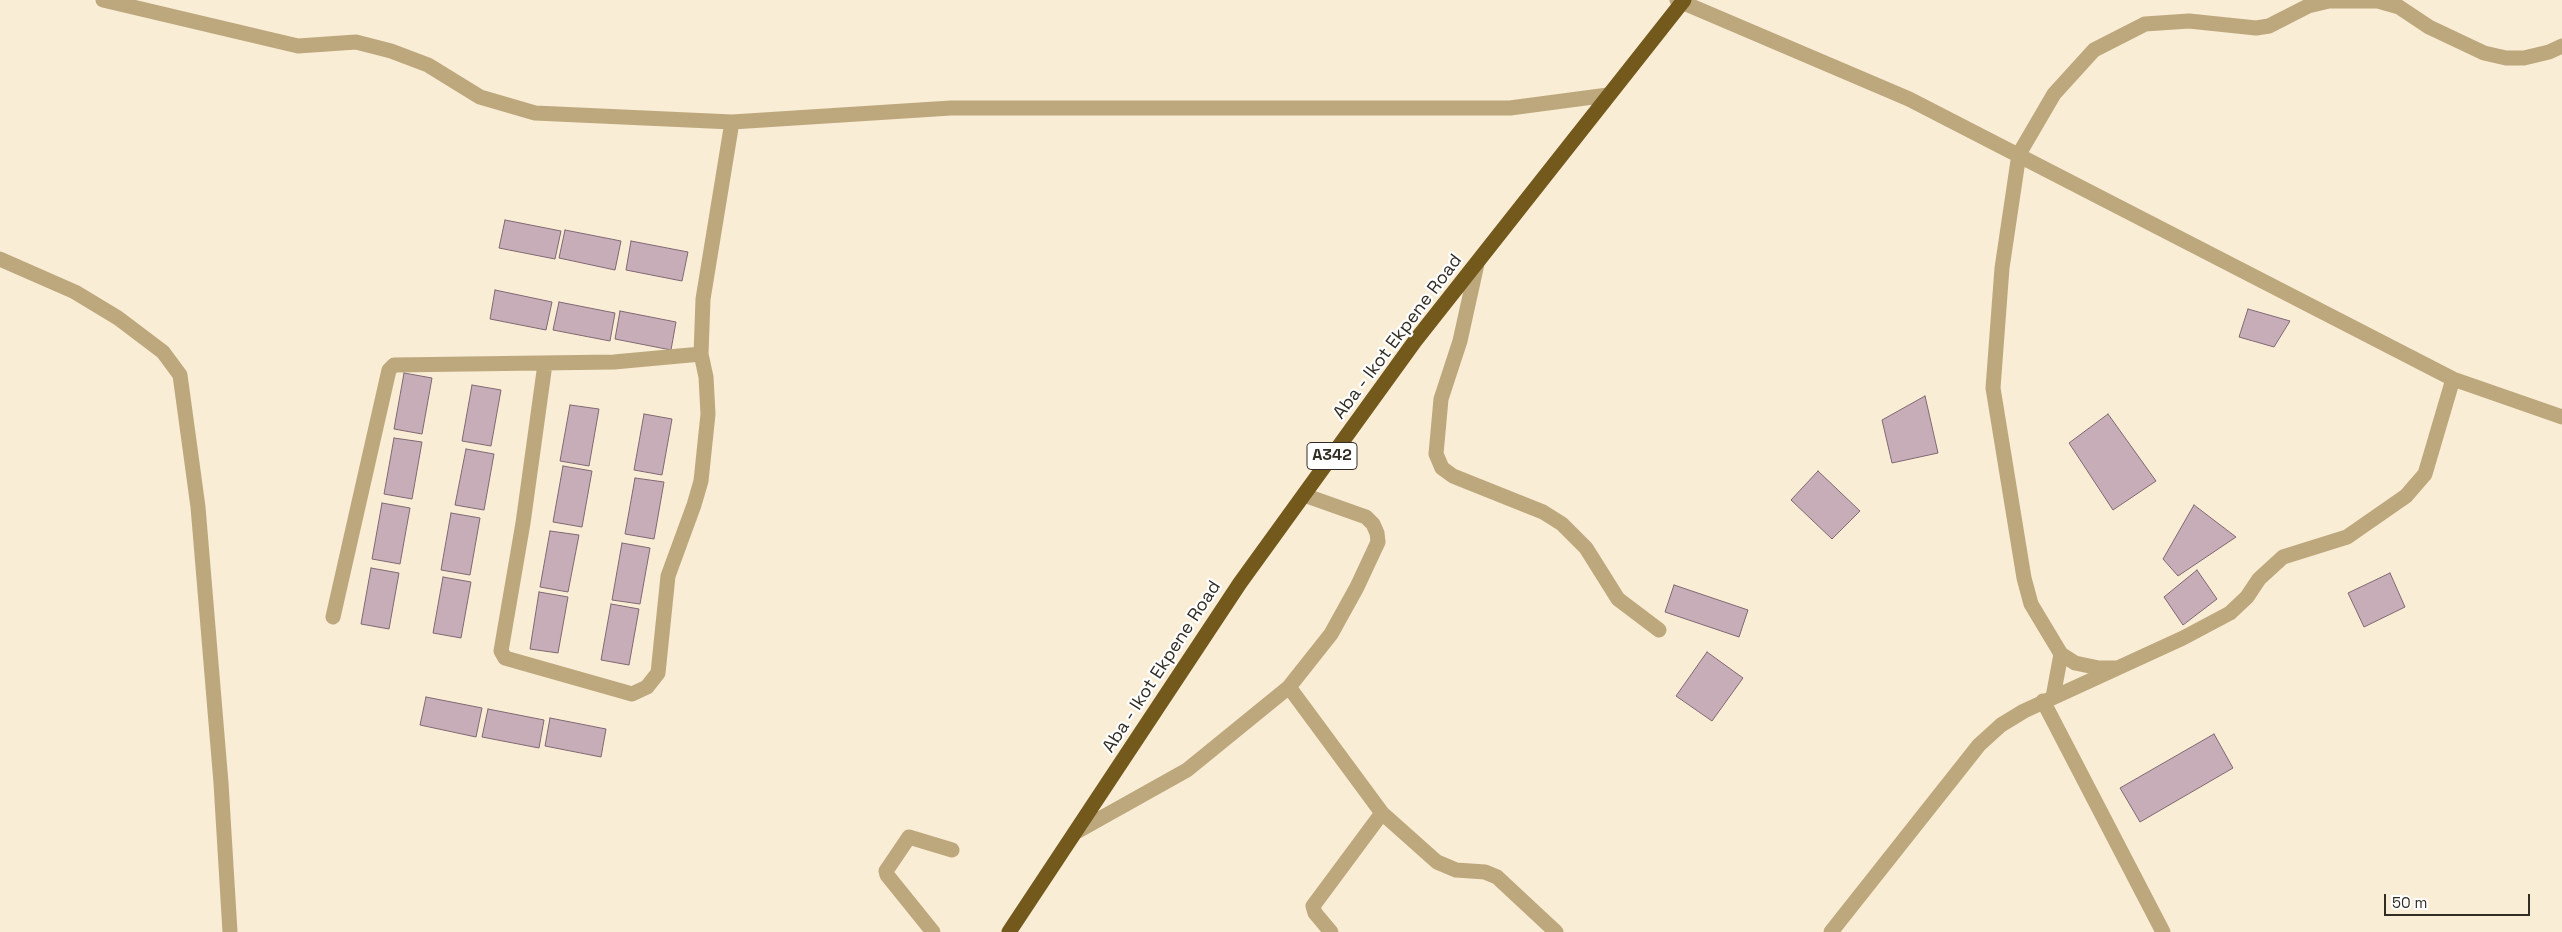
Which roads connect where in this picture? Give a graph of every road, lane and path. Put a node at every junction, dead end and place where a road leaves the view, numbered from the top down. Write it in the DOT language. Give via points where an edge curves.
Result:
graph roads {
  1 [pos="103,0"];
  2 [pos="1681,1"];
  3 [pos="2307,3"];
  4 [pos="2562,46"];
  5 [pos="1608,96"];
  6 [pos="732,122"];
  7 [pos="2019,154"];
  8 [pos="0,259"];
  9 [pos="1477,264"];
  10 [pos="702,354"];
  11 [pos="544,364"];
  12 [pos="2453,379"];
  13 [pos="2562,417"];
  14 [pos="1304,495"];
  15 [pos="333,617"];
  16 [pos="1659,630"];
  17 [pos="2061,654"];
  18 [pos="2117,668"];
  19 [pos="1289,687"];
  20 [pos="2048,699"];
  21 [pos="1382,813"];
  22 [pos="1078,831"];
  23 [pos="952,850"];
  24 [pos="230,932"];
  25 [pos="933,932"];
  26 [pos="1009,932"];
  27 [pos="1331,932"];
  28 [pos="1556,932"];
  29 [pos="1832,932"];
  30 [pos="2162,932"];
  1 -- 6 [label="street" via="298,46 356,42 391,51 428,65 480,97 536,113"];
  2 -- 5 [label="highway, Aba - Ikot Ekpene Road / A342"];
  2 -- 7 [label="street" via="1909,100"];
  3 -- 4 [label="street" via="2378,1 2399,7 2428,27 2484,53 2506,58 2524,58"];
  3 -- 7 [label="street" via="2282,20 2262,27 2189,21 2145,24 2094,50 2054,94"];
  5 -- 6 [label="street" via="1510,108 951,108"];
  5 -- 9 [label="highway, Aba - Ikot Ekpene Road / A342"];
  6 -- 10 [label="street" via="703,299"];
  7 -- 12 [label="street" via="2119,209"];
  7 -- 17 [label="street" via="2002,268 1993,388 2024,578 2031,604"];
  8 -- 24 [label="street" via="75,292 118,318 163,352 180,375 198,507 222,783"];
  9 -- 14 [label="highway, Aba - Ikot Ekpene Road / A342" via="1415,341"];
  9 -- 16 [label="street" via="1460,341 1442,399 1436,454 1442,468 1454,476 1543,512 1562,524 1586,548 1618,599"];
  10 -- 11 [label="street"];
  10 -- 11 [label="street" via="708,414 700,481 668,576 658,673 647,687 632,694 505,658 501,651 523,523"];
  11 -- 15 [label="street" via="399,364 389,370"];
  12 -- 13 [label="street"];
  12 -- 18 [label="street" via="2426,474 2406,496 2347,537 2283,558 2258,578 2248,597 2230,613"];
  14 -- 19 [label="street" via="1366,517 1373,524 1378,542 1330,634"];
  14 -- 22 [label="highway, Aba - Ikot Ekpene Road / A342" via="1240,583"];
  17 -- 18 [label="street" via="2075,663"];
  17 -- 20 [label="street"];
  18 -- 20 [label="street"];
  19 -- 21 [label="street"];
  19 -- 22 [label="street" via="1178,776"];
  20 -- 29 [label="street" via="2001,725 1979,745"];
  20 -- 30 [label="street"];
  21 -- 27 [label="street" via="1313,906"];
  21 -- 28 [label="street" via="1437,862 1456,870 1485,872 1497,877"];
  22 -- 26 [label="highway, Aba - Ikot Ekpene Road / A342"];
  23 -- 25 [label="street" via="909,837 886,870"];
}
